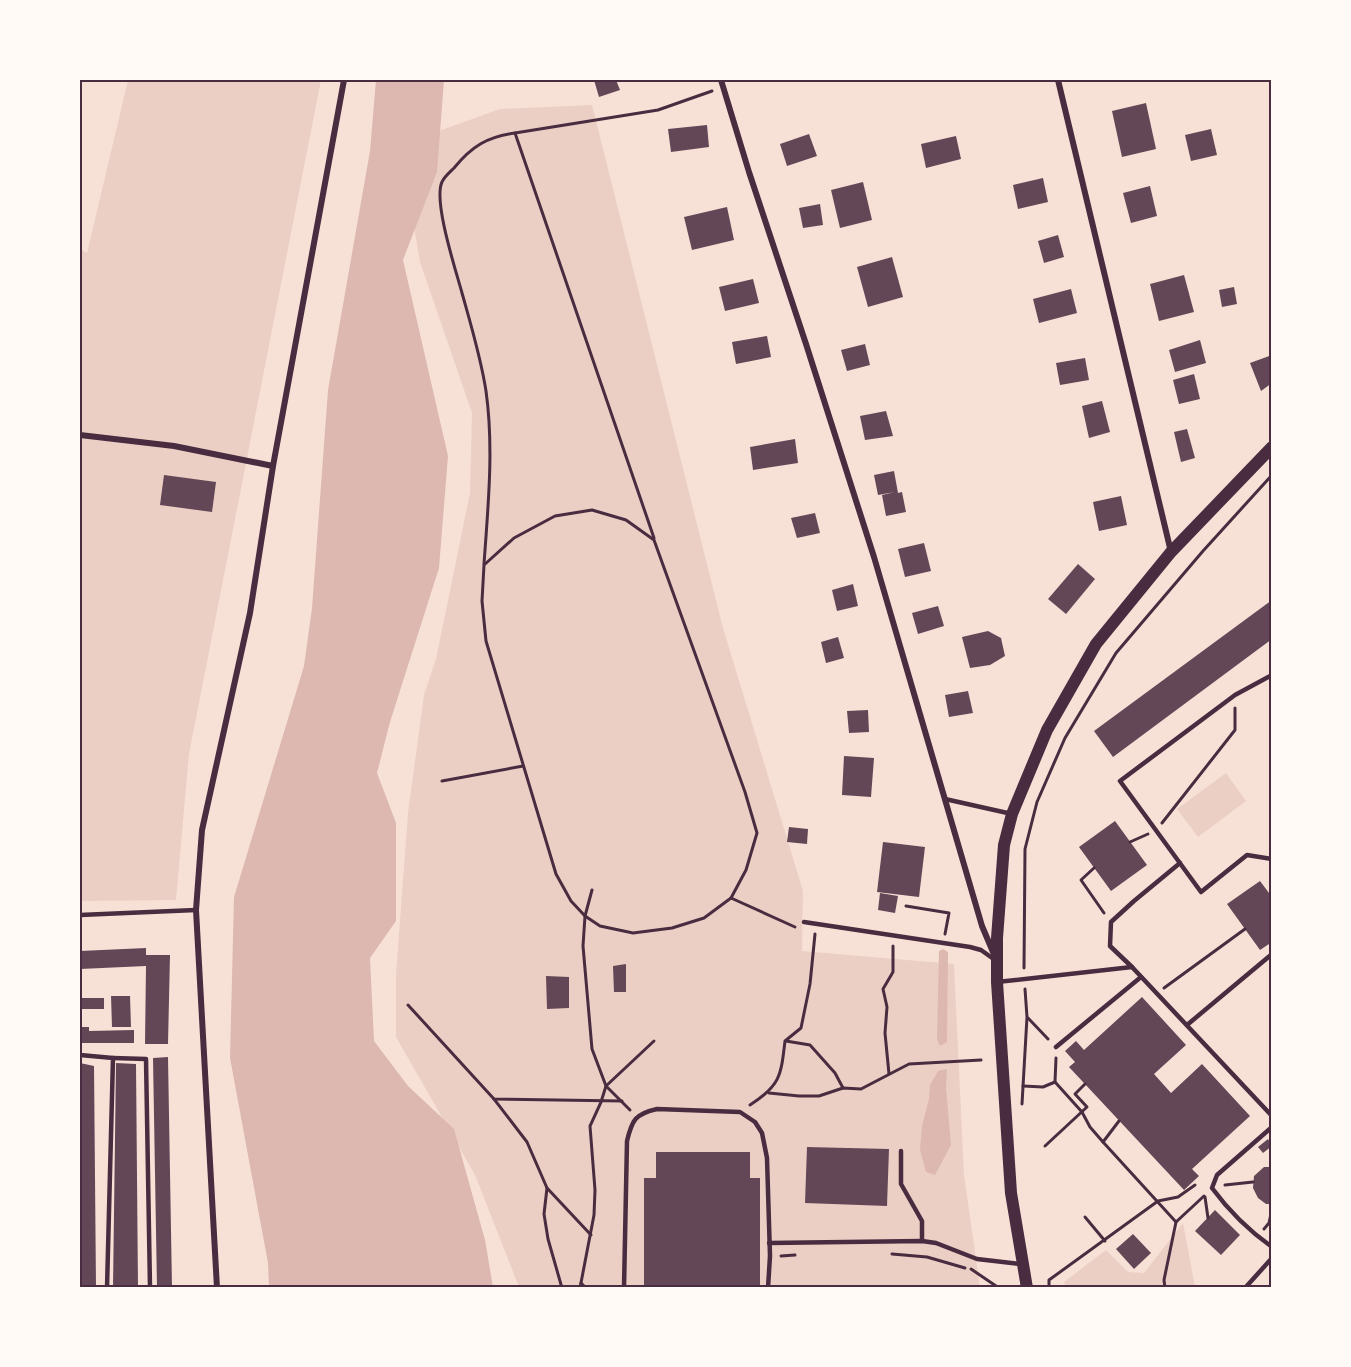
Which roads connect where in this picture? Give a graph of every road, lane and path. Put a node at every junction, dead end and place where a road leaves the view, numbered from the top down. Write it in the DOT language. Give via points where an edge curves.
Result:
graph roads {
  1 [pos="344,80"];
  2 [pos="721,80"];
  3 [pos="1058,80"];
  4 [pos="723,87"];
  5 [pos="515,133"];
  6 [pos="80,435"];
  7 [pos="1272,447"];
  8 [pos="273,466"];
  9 [pos="1272,475"];
  10 [pos="654,540"];
  11 [pos="1171,552"];
  12 [pos="484,564"];
  13 [pos="1272,675"];
  14 [pos="1236,695"];
  15 [pos="523,766"];
  16 [pos="442,781"];
  17 [pos="945,798"];
  18 [pos="1012,814"];
  19 [pos="1155,831"];
  20 [pos="1130,842"];
  21 [pos="1272,859"];
  22 [pos="1180,863"];
  23 [pos="1094,868"];
  24 [pos="592,890"];
  25 [pos="906,906"];
  26 [pos="195,910"];
  27 [pos="80,915"];
  28 [pos="585,916"];
  29 [pos="804,922"];
  30 [pos="1111,922"];
  31 [pos="1245,929"];
  32 [pos="816,932"];
  33 [pos="944,939"];
  34 [pos="893,942"];
  35 [pos="1272,954"];
  36 [pos="998,962"];
  37 [pos="1132,967"];
  38 [pos="1141,977"];
  39 [pos="1025,979"];
  40 [pos="998,982"];
  41 [pos="1156,993"];
  42 [pos="408,1005"];
  43 [pos="1027,1017"];
  44 [pos="1187,1025"];
  45 [pos="654,1041"];
  46 [pos="785,1041"];
  47 [pos="1051,1042"];
  48 [pos="1056,1047"];
  49 [pos="80,1055"];
  50 [pos="113,1058"];
  51 [pos="981,1060"];
  52 [pos="889,1075"];
  53 [pos="1055,1082"];
  54 [pos="1085,1084"];
  55 [pos="606,1086"];
  56 [pos="1023,1086"];
  57 [pos="843,1088"];
  58 [pos="769,1093"];
  59 [pos="1075,1094"];
  60 [pos="1068,1096"];
  61 [pos="494,1099"];
  62 [pos="622,1101"];
  63 [pos="601,1102"];
  64 [pos="1022,1104"];
  65 [pos="740,1112"];
  66 [pos="1082,1112"];
  67 [pos="1272,1116"];
  68 [pos="636,1117"];
  69 [pos="1119,1121"];
  70 [pos="1272,1127"];
  71 [pos="1102,1142"];
  72 [pos="1044,1146"];
  73 [pos="901,1151"];
  74 [pos="1253,1182"];
  75 [pos="547,1188"];
  76 [pos="1212,1188"];
  77 [pos="1204,1196"];
  78 [pos="1158,1201"];
  79 [pos="1272,1209"];
  80 [pos="1085,1216"];
  81 [pos="1208,1218"];
  82 [pos="1176,1222"];
  83 [pos="591,1235"];
  84 [pos="1257,1236"];
  85 [pos="922,1241"];
  86 [pos="1105,1241"];
  87 [pos="769,1243"];
  88 [pos="1272,1247"];
  89 [pos="886,1254"];
  90 [pos="805,1255"];
  91 [pos="770,1256"];
  92 [pos="1272,1258"];
  93 [pos="1022,1264"];
  94 [pos="581,1285"];
  95 [pos="107,1287"];
  96 [pos="150,1287"];
  97 [pos="217,1287"];
  98 [pos="562,1287"];
  99 [pos="585,1287"];
  100 [pos="624,1287"];
  101 [pos="768,1287"];
  102 [pos="999,1287"];
  103 [pos="1027,1287"];
  104 [pos="1048,1287"];
  105 [pos="1165,1287"];
  106 [pos="1245,1287"];
  1 -- 8 [label="street"];
  2 -- 4 [label="street"];
  3 -- 11 [label="street"];
  4 -- 5 [label="path" via="658,110"];
  4 -- 17 [label="street" via="870,546"];
  5 -- 10 [label="path"];
  5 -- 12 [label="path" via="478,143 442,182 440,199 486,394 490,444"];
  6 -- 8 [label="street" via="174,446"];
  7 -- 11 [label="main road"];
  8 -- 26 [label="street" via="250,613 202,830"];
  9 -- 39 [label="path" via="1116,653 1065,738 1037,802 1025,849"];
  10 -- 12 [label="path" via="626,520 592,510 555,516 514,538"];
  10 -- 28 [label="path" via="757,833 746,870 731,898 704,918 633,933 600,926"];
  11 -- 18 [label="main road" via="1096,644 1047,730"];
  12 -- 15 [label="path" via="486,641"];
  13 -- 14 [label="lane"];
  14 -- 19 [label="path" via="1235,730"];
  14 -- 19 [label="lane" via="1120,781"];
  15 -- 16 [label="path"];
  15 -- 28 [label="path" via="556,874"];
  17 -- 18 [label="lane"];
  17 -- 36 [label="street" via="982,926"];
  18 -- 36 [label="main road" via="1005,845"];
  19 -- 20 [label="path"];
  19 -- 22 [label="lane"];
  21 -- 22 [label="lane" via="1247,855 1201,892"];
  22 -- 30 [label="lane"];
  23 -- 30 [label="path" via="1081,880"];
  24 -- 28 [label="path"];
  25 -- 33 [label="path" via="949,913"];
  26 -- 27 [label="lane"];
  26 -- 97 [label="street"];
  28 -- 55 [label="path" via="583,946 592,1049"];
  29 -- 36 [label="lane" via="970,947"];
  30 -- 37 [label="lane" via="1110,946"];
  31 -- 41 [label="path"];
  32 -- 46 [label="path" via="801,1028"];
  34 -- 52 [label="path" via="893,972 883,989"];
  35 -- 44 [label="lane"];
  36 -- 40 [label="main road"];
  37 -- 38 [label="lane"];
  37 -- 39 [label="lane"];
  38 -- 41 [label="lane"];
  38 -- 48 [label="lane"];
  39 -- 40 [label="lane"];
  39 -- 43 [label="path"];
  40 -- 93 [label="main road" via="1011,1193"];
  41 -- 44 [label="lane"];
  42 -- 61 [label="path"];
  43 -- 47 [label="path"];
  43 -- 56 [label="path"];
  44 -- 67 [label="lane"];
  45 -- 55 [label="path"];
  46 -- 57 [label="path" via="810,1045"];
  46 -- 58 [label="path" via="778,1081"];
  48 -- 53 [label="path"];
  49 -- 50 [label="lane"];
  50 -- 95 [label="lane"];
  50 -- 96 [label="lane" via="146,1059"];
  51 -- 52 [label="path" via="909,1064"];
  52 -- 57 [label="path" via="861,1089"];
  53 -- 56 [label="path" via="1043,1087"];
  53 -- 60 [label="path"];
  54 -- 59 [label="path"];
  55 -- 62 [label="path"];
  55 -- 63 [label="path"];
  56 -- 64 [label="path"];
  57 -- 58 [label="path" via="819,1096"];
  58 -- 65 [label="path"];
  59 -- 60 [label="path"];
  59 -- 66 [label="path" via="1087,1107"];
  60 -- 66 [label="path"];
  61 -- 63 [label="path"];
  61 -- 75 [label="path" via="527,1142"];
  62 -- 63 [label="path"];
  62 -- 68 [label="path"];
  63 -- 83 [label="path" via="590,1126 595,1190"];
  65 -- 68 [label="lane" via="657,1109"];
  65 -- 87 [label="lane" via="754,1122 765,1146"];
  66 -- 71 [label="path"];
  66 -- 72 [label="path"];
  68 -- 100 [label="lane" via="627,1141"];
  69 -- 71 [label="path"];
  70 -- 76 [label="lane" via="1217,1175"];
  71 -- 78 [label="path"];
  73 -- 85 [label="lane" via="901,1185 922,1221"];
  74 -- 76 [label="path"];
  75 -- 83 [label="path"];
  75 -- 98 [label="path" via="544,1214"];
  76 -- 84 [label="lane" via="1227,1209"];
  77 -- 78 [label="path" via="1194,1184 1178,1197"];
  77 -- 81 [label="path"];
  77 -- 82 [label="path"];
  78 -- 82 [label="path"];
  78 -- 86 [label="path"];
  79 -- 84 [label="path" via="1269,1223"];
  80 -- 86 [label="path"];
  82 -- 105 [label="path"];
  83 -- 94 [label="path"];
  84 -- 88 [label="lane"];
  85 -- 87 [label="lane"];
  85 -- 93 [label="lane" via="977,1259"];
  86 -- 104 [label="path" via="1049,1280"];
  87 -- 91 [label="lane"];
  89 -- 102 [label="path" via="927,1257 970,1269"];
  90 -- 91 [label="path"];
  91 -- 101 [label="lane"];
  92 -- 106 [label="lane"];
  93 -- 103 [label="main road"];
  94 -- 99 [label="path"];
}
